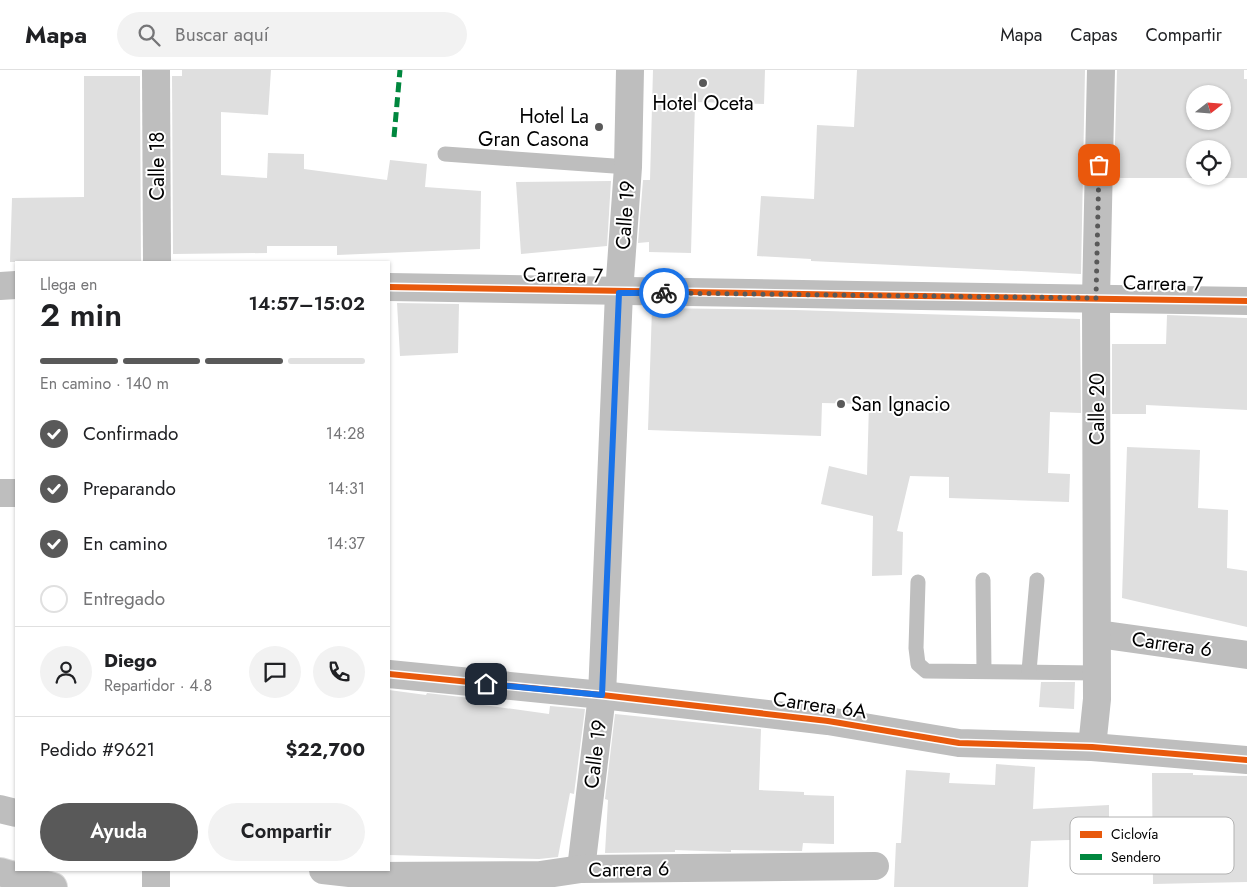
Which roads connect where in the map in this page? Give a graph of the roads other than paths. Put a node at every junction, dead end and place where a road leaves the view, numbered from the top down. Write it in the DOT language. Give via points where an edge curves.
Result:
graph roads {
  1 [pos="156,70"];
  2 [pos="630,70"];
  3 [pos="1101,70"];
  4 [pos="445,154"];
  5 [pos="628,167"];
  6 [pos="157,261"];
  7 [pos="15,285"];
  8 [pos="0,286"];
  9 [pos="390,287"];
  10 [pos="619,293"];
  11 [pos="1096,298"];
  12 [pos="1247,301"];
  13 [pos="0,493"];
  14 [pos="15,493"];
  15 [pos="982,580"];
  16 [pos="1037,580"];
  17 [pos="918,582"];
  18 [pos="1098,634"];
  19 [pos="1247,655"];
  20 [pos="984,670"];
  21 [pos="1029,671"];
  22 [pos="1096,673"];
  23 [pos="390,674"];
  24 [pos="602,695"];
  25 [pos="1092,747"];
  26 [pos="1247,760"];
  27 [pos="0,809"];
  28 [pos="15,814"];
  29 [pos="875,866"];
  30 [pos="581,869"];
  31 [pos="156,871"];
  32 [pos="333,871"];
  33 [pos="0,872"];
  34 [pos="52,887"];
  35 [pos="156,887"];
  1 -- 6 [label="street, Calle 18"];
  2 -- 5 [label="street, Calle 19"];
  3 -- 11 [label="street, Calle 20"];
  4 -- 5 [label="lane"];
  5 -- 10 [label="street, Calle 19"];
  7 -- 8 [label="street"];
  9 -- 10 [label="street, Carrera 7"];
  10 -- 11 [label="street, Carrera 7"];
  10 -- 24 [label="street, Calle 19"];
  11 -- 12 [label="street, Carrera 7"];
  11 -- 18 [label="street, Calle 20"];
  13 -- 14 [label="street"];
  15 -- 20 [label="lane"];
  16 -- 21 [label="lane"];
  17 -- 20 [label="lane" via="918,664 931,672"];
  18 -- 19 [label="street, Carrera 6"];
  18 -- 22 [label="street, Calle 20"];
  20 -- 21 [label="lane"];
  21 -- 22 [label="lane"];
  22 -- 25 [label="street, Calle 20"];
  23 -- 24 [label="street, Carrera 6A"];
  24 -- 25 [label="street, Carrera 6A" via="828,721 959,743"];
  24 -- 30 [label="street, Calle 19"];
  25 -- 26 [label="street, Carrera 6A"];
  27 -- 28 [label="street"];
  29 -- 30 [label="street, Carrera 6"];
  30 -- 32 [label="street, Carrera 6" via="540,875 384,876"];
  31 -- 35 [label="street"];
  33 -- 34 [label="street"];
}
